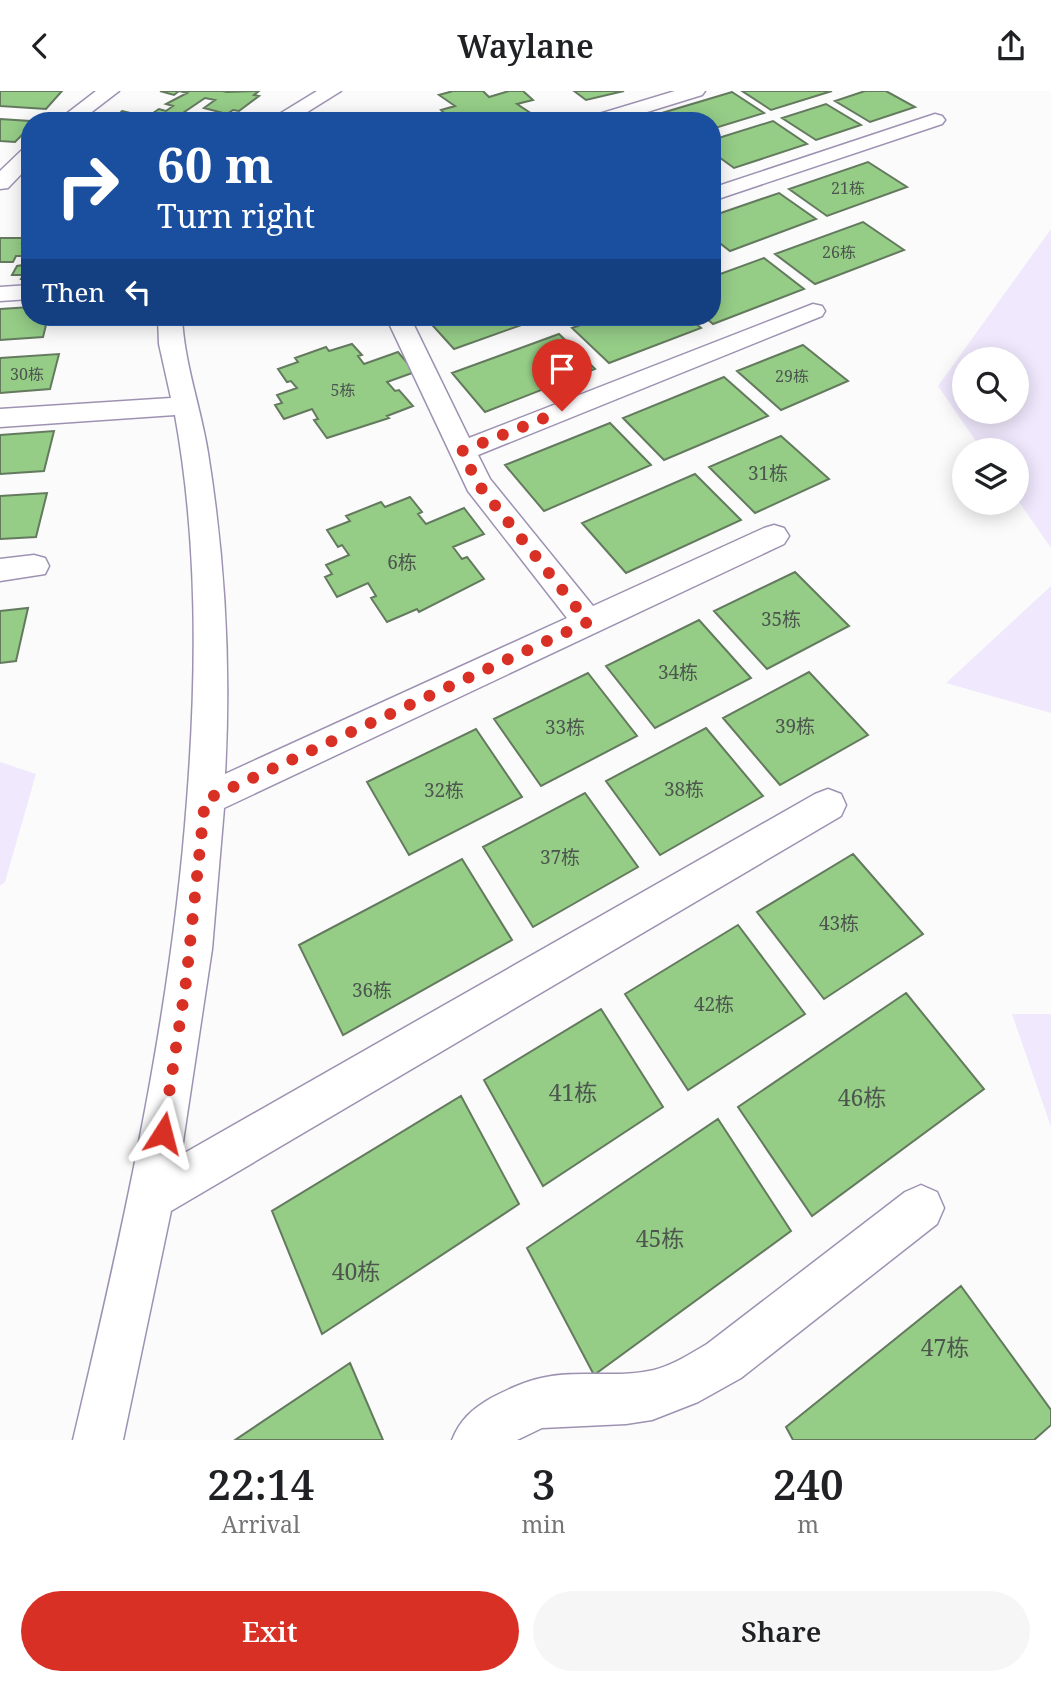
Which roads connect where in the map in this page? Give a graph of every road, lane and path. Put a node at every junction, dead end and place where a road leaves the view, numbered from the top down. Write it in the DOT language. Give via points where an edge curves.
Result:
graph roads {
  1 [pos="109,91"];
  2 [pos="331,91"];
  3 [pos="695,91"];
  4 [pos="661,96"];
  5 [pos="80,112"];
  6 [pos="294,112"];
  7 [pos="619,112"];
  8 [pos="935,120"];
  9 [pos="21,162"];
  10 [pos="0,183"];
  11 [pos="721,192"];
  12 [pos="21,293"];
  13 [pos="0,294"];
  14 [pos="813,311"];
  15 [pos="171,326"];
  16 [pos="402,326"];
  17 [pos="187,406"];
  18 [pos="0,418"];
  19 [pos="462,451"];
  20 [pos="774,536"];
  21 [pos="34,566"];
  22 [pos="0,570"];
  23 [pos="588,622"];
  24 [pos="205,800"];
  25 [pos="828,805"];
  26 [pos="150,1198"];
  27 [pos="921,1208"];
  28 [pos="98,1440"];
  29 [pos="477,1440"];
  1 -- 5 [label="street"];
  2 -- 6 [label="street"];
  3 -- 4 [label="street"];
  4 -- 7 [label="street"];
  8 -- 11 [label="street"];
  9 -- 10 [label="street"];
  12 -- 13 [label="street"];
  14 -- 19 [label="street"];
  15 -- 17 [label="street"];
  16 -- 19 [label="street"];
  17 -- 18 [label="street"];
  17 -- 24 [label="street" via="208,568 211,651"];
  19 -- 23 [label="street" via="478,484"];
  20 -- 23 [label="street"];
  21 -- 22 [label="street"];
  23 -- 24 [label="street"];
  24 -- 26 [label="street" via="186,982"];
  25 -- 26 [label="street"];
  26 -- 28 [label="street"];
  27 -- 29 [label="street" via="724,1361 690,1382 652,1395 551,1399 494,1423"];
}
